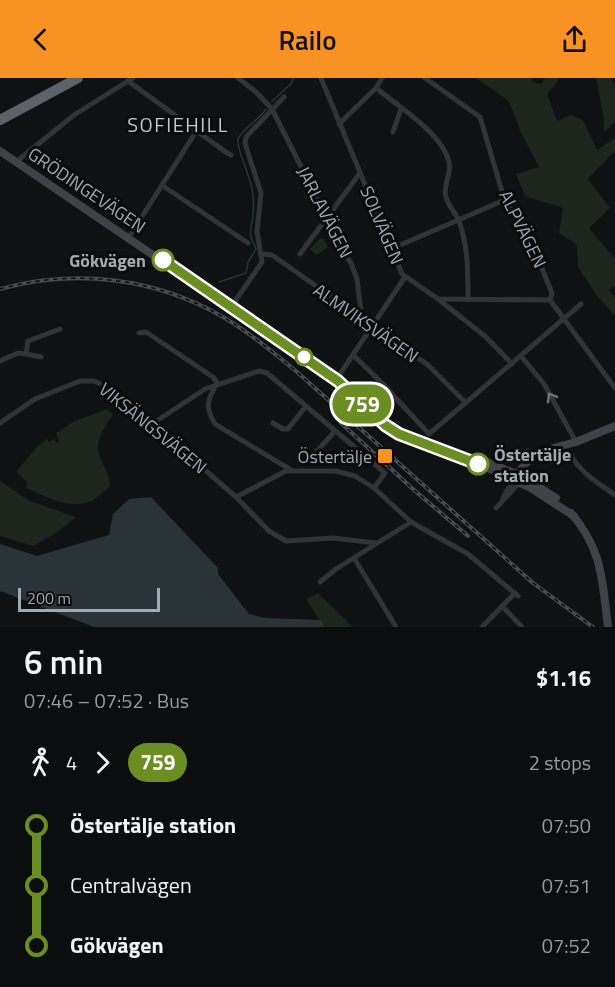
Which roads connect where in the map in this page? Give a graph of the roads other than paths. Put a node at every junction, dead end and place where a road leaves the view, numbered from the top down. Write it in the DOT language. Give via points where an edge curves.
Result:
graph roads {
  1 [pos="64,78"];
  2 [pos="78,78"];
  3 [pos="238,78"];
  4 [pos="321,78"];
  5 [pos="382,78"];
  6 [pos="425,78"];
  7 [pos="130,80"];
  8 [pos="376,88"];
  9 [pos="284,97"];
  10 [pos="272,109"];
  11 [pos="401,109"];
  12 [pos="0,112"];
  13 [pos="0,120"];
  14 [pos="339,124"];
  15 [pos="196,130"];
  16 [pos="393,132"];
  17 [pos="0,151"];
  18 [pos="231,155"];
  19 [pos="16,162"];
  20 [pos="360,173"];
  21 [pos="163,186"];
  22 [pos="504,198"];
  23 [pos="326,216"];
  24 [pos="459,220"];
  25 [pos="129,237"];
  26 [pos="248,243"];
  27 [pos="392,249"];
  28 [pos="261,254"];
  29 [pos="300,254"];
  30 [pos="405,277"];
  31 [pos="468,298"];
  32 [pos="438,299"];
  33 [pos="550,300"];
  34 [pos="581,304"];
  35 [pos="231,307"];
  36 [pos="362,320"];
  37 [pos="563,321"];
  38 [pos="371,327"];
  39 [pos="60,328"];
  40 [pos="139,333"];
  41 [pos="26,354"];
  42 [pos="353,355"];
  43 [pos="521,356"];
  44 [pos="41,357"];
  45 [pos="0,361"];
  46 [pos="512,364"];
  47 [pos="336,380"];
  48 [pos="217,383"];
  49 [pos="615,388"];
  50 [pos="465,402"];
  51 [pos="306,406"];
  52 [pos="0,423"];
  53 [pos="273,423"];
  54 [pos="152,424"];
  55 [pos="615,426"];
  56 [pos="335,430"];
  57 [pos="576,442"];
  58 [pos="570,453"];
  59 [pos="535,457"];
  60 [pos="511,458"];
  61 [pos="310,459"];
  62 [pos="292,470"];
  63 [pos="518,478"];
  64 [pos="374,488"];
  65 [pos="615,495"];
  66 [pos="236,497"];
  67 [pos="495,508"];
  68 [pos="411,522"];
  69 [pos="376,543"];
  70 [pos="354,558"];
  71 [pos="320,582"];
  72 [pos="502,606"];
  73 [pos="396,627"];
  74 [pos="482,627"];
  75 [pos="522,627"];
  76 [pos="608,627"];
  1 -- 12 [label="highway"];
  2 -- 13 [label="highway"];
  3 -- 10 [label="street, JARLAVÄGEN"];
  4 -- 14 [label="street, SOLVÄGEN"];
  5 -- 8 [label="street"];
  6 -- 22 [label="street, ALPVÄGEN" via="480,117"];
  7 -- 15 [label="street"];
  7 -- 19 [label="street" via="74,115"];
  8 -- 11 [label="street"];
  8 -- 14 [label="street"];
  9 -- 10 [label="street"];
  10 -- 23 [label="street, JARLAVÄGEN"];
  10 -- 28 [label="street" via="245,143 261,193 257,231"];
  11 -- 16 [label="street"];
  11 -- 24 [label="street" via="443,147 450,163 446,198"];
  14 -- 20 [label="street, SOLVÄGEN"];
  15 -- 18 [label="street"];
  15 -- 21 [label="street"];
  17 -- 19 [label="street, GRÖDINGEVÄGEN"];
  19 -- 25 [label="street, GRÖDINGEVÄGEN"];
  20 -- 23 [label="street"];
  20 -- 27 [label="street, SOLVÄGEN"];
  21 -- 25 [label="street"];
  21 -- 26 [label="street"];
  22 -- 24 [label="street"];
  22 -- 33 [label="street, ALPVÄGEN" via="534,249 552,292"];
  23 -- 29 [label="street"];
  23 -- 36 [label="street, JARLAVÄGEN" via="357,279"];
  24 -- 27 [label="street"];
  24 -- 31 [label="street" via="468,256"];
  25 -- 35 [label="street, GRÖDINGEVÄGEN"];
  27 -- 30 [label="street, SOLVÄGEN"];
  28 -- 35 [label="street" via="259,268"];
  28 -- 36 [label="street, ALMVIKSVÄGEN" via="272,255"];
  30 -- 32 [label="street, SOLVÄGEN"];
  30 -- 38 [label="street"];
  31 -- 32 [label="street"];
  31 -- 33 [label="street"];
  32 -- 46 [label="street, SOLVÄGEN" via="486,337"];
  33 -- 37 [label="street, ALPVÄGEN"];
  34 -- 37 [label="street"];
  35 -- 47 [label="street, GRÖDINGEVÄGEN"];
  36 -- 38 [label="street, ALMVIKSVÄGEN"];
  37 -- 43 [label="street"];
  37 -- 49 [label="street, ALPVÄGEN"];
  38 -- 42 [label="street"];
  38 -- 50 [label="street, ALMVIKSVÄGEN" via="428,365"];
  39 -- 41 [label="street" via="28,341"];
  40 -- 48 [label="street" via="146,332 176,351"];
  41 -- 44 [label="street"];
  41 -- 45 [label="street" via="18,353"];
  42 -- 47 [label="street"];
  42 -- 50 [label="street" via="429,434"];
  43 -- 46 [label="street"];
  57 -- 43 [label="street, one-way" via="544,384"];
  46 -- 50 [label="street"];
  47 -- 63 [label="street, GRÖDINGEVÄGEN" via="399,434"];
  48 -- 51 [label="street" via="259,371 267,373"];
  48 -- 54 [label="street"];
  48 -- 62 [label="street" via="209,398 208,412 215,424"];
  51 -- 53 [label="street" via="288,429"];
  51 -- 56 [label="street"];
  52 -- 54 [label="street, VIKSÄNGSVÄGEN" via="35,399 80,381 94,381"];
  54 -- 66 [label="street, VIKSÄNGSVÄGEN"];
  55 -- 57 [label="street"];
  56 -- 61 [label="street"];
  56 -- 64 [label="street" via="385,473"];
  57 -- 59 [label="street" via="547,449"];
  58 -- 65 [label="street" via="592,479"];
  59 -- 60 [label="street" via="527,451"];
  59 -- 63 [label="street"];
  62 -- 64 [label="street" via="335,471 355,476"];
  62 -- 66 [label="street"];
  63 -- 67 [label="street"];
  63 -- 76 [label="street, GRÖDINGEVÄGEN" via="574,516 586,531 596,554"];
  64 -- 68 [label="street"];
  66 -- 69 [label="street, VIKSÄNGSVÄGEN" via="269,531 286,541 333,538"];
  68 -- 69 [label="street"];
  68 -- 72 [label="street" via="468,554 517,594"];
  69 -- 70 [label="street"];
  70 -- 71 [label="street"];
  70 -- 73 [label="street"];
  72 -- 74 [label="street"];
  72 -- 75 [label="street"];
}
